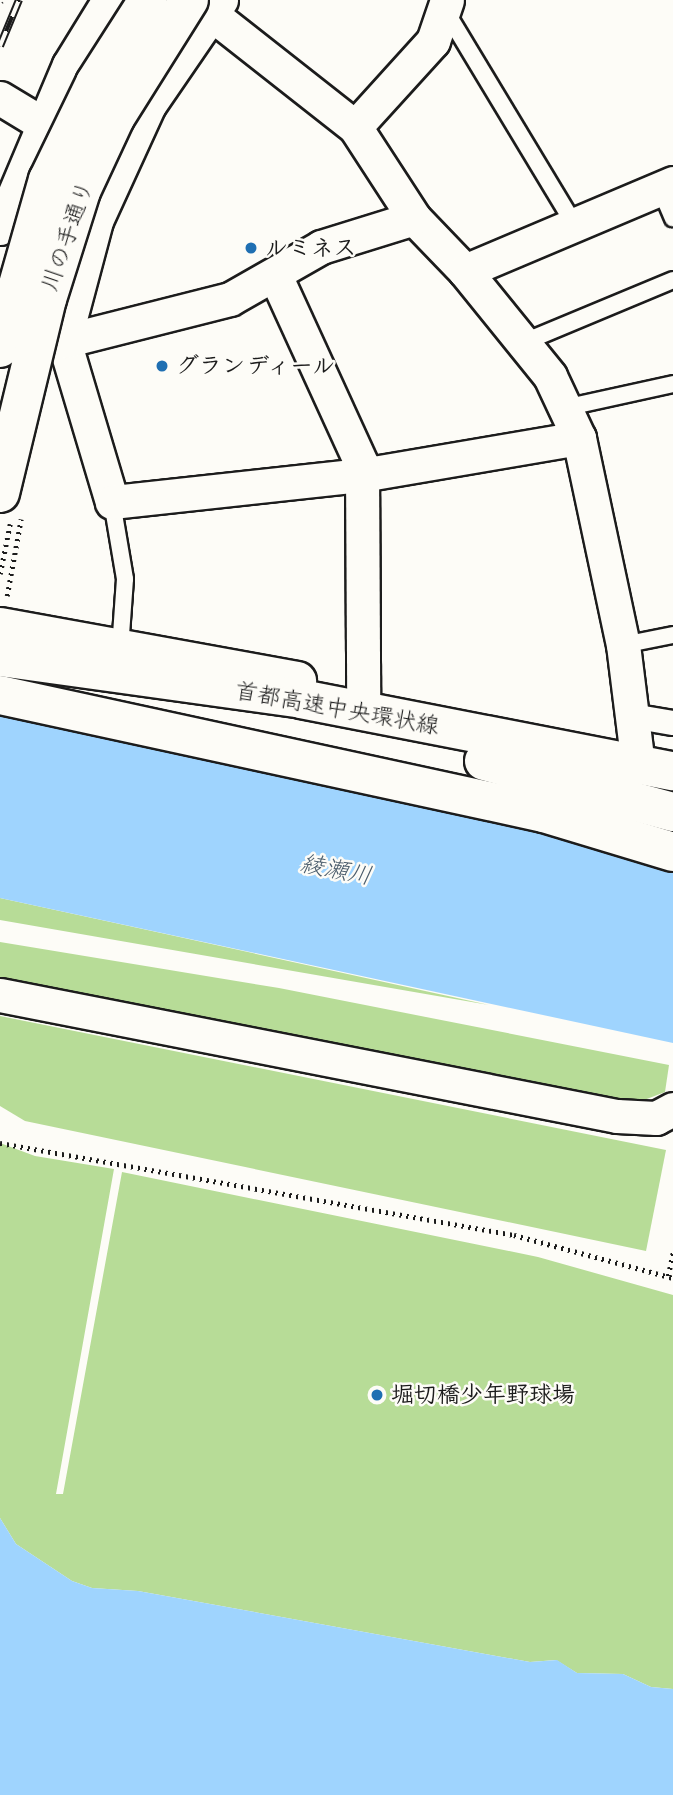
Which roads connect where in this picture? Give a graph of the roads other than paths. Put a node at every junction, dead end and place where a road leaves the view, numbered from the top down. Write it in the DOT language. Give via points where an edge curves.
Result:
graph roads {
  1 [pos="110,0"];
  2 [pos="148,0"];
  3 [pos="207,4"];
  4 [pos="445,4"];
  5 [pos="0,98"];
  6 [pos="43,124"];
  7 [pos="355,127"];
  8 [pos="667,186"];
  9 [pos="414,218"];
  10 [pos="673,218"];
  11 [pos="574,224"];
  12 [pos="0,228"];
  13 [pos="465,271"];
  14 [pos="275,275"];
  15 [pos="673,280"];
  16 [pos="0,320"];
  17 [pos="64,341"];
  18 [pos="522,343"];
  19 [pos="0,348"];
  20 [pos="673,384"];
  21 [pos="564,408"];
  22 [pos="579,438"];
  23 [pos="362,475"];
  24 [pos="0,493"];
  25 [pos="112,502"];
  26 [pos="0,627"];
  27 [pos="673,635"];
  28 [pos="622,645"];
  29 [pos="120,648"];
  30 [pos="9,659"];
  31 [pos="363,694"];
  32 [pos="5,696"];
  33 [pos="673,723"];
  34 [pos="634,733"];
  35 [pos="673,756"];
  36 [pos="673,771"];
  37 [pos="673,810"];
  38 [pos="673,852"];
  39 [pos="0,995"];
  40 [pos="673,1109"];
  1 -- 6 [label="street" via="69,65"];
  2 -- 19 [label="main road, 川の手通り, bridge" via="95,83 48,180"];
  3 -- 7 [label="street"];
  3 -- 17 [label="street" via="149,105 96,221"];
  3 -- 24 [label="main road, 川の手通り, bridge" via="115,118 81,191 47,299"];
  4 -- 7 [label="street" via="433,41"];
  4 -- 11 [label="lane"];
  5 -- 6 [label="street"];
  6 -- 12 [label="street"];
  7 -- 9 [label="street"];
  8 -- 10 [label="lane"];
  8 -- 11 [label="street"];
  9 -- 13 [label="street"];
  9 -- 14 [label="street" via="321,247"];
  11 -- 13 [label="street"];
  13 -- 18 [label="street"];
  14 -- 17 [label="street" via="230,299"];
  14 -- 23 [label="street" via="362,465"];
  15 -- 18 [label="lane"];
  16 -- 17 [label="street"];
  17 -- 25 [label="street"];
  18 -- 21 [label="street" via="550,376"];
  20 -- 21 [label="lane"];
  21 -- 22 [label="street"];
  22 -- 23 [label="street"];
  22 -- 28 [label="street"];
  23 -- 25 [label="street"];
  23 -- 31 [label="street"];
  25 -- 29 [label="lane" via="125,579"];
  26 -- 29 [label="main road"];
  27 -- 28 [label="lane"];
  28 -- 34 [label="street"];
  29 -- 31 [label="main road"];
  30 -- 36 [label="main road, 首都高速中央環状線" via="301,699"];
  30 -- 37 [label="main road" via="550,775"];
  31 -- 34 [label="main road"];
  32 -- 37 [label="main road, 首都高速中央環状線"];
  32 -- 38 [label="main road, 首都高速中央環状線" via="544,813"];
  33 -- 34 [label="street"];
  34 -- 35 [label="main road"];
  39 -- 40 [label="street" via="617,1116 649,1119"];
}
